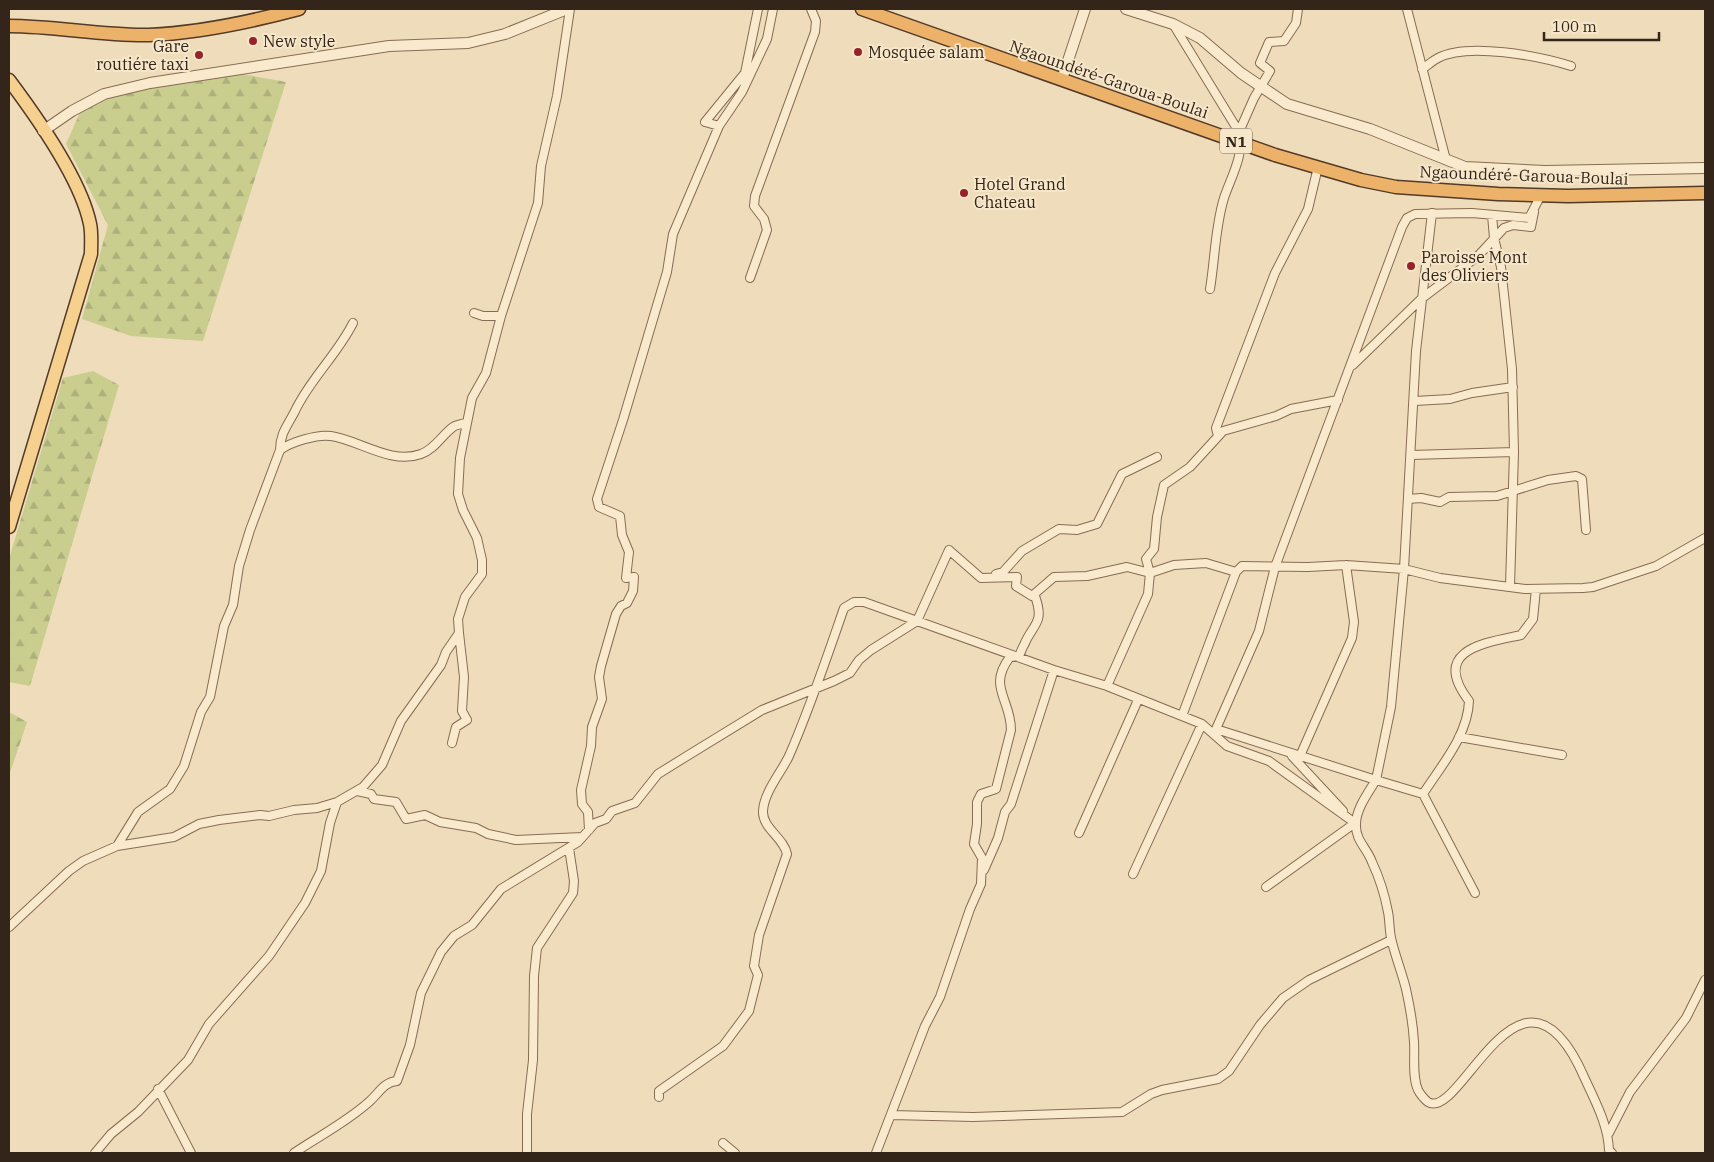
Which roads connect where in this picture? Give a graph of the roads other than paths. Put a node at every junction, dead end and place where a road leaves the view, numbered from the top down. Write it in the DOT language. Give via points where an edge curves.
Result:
graph roads {
  1 [pos="299,9"];
  2 [pos="569,9"];
  3 [pos="758,9"];
  4 [pos="773,9"];
  5 [pos="811,9"];
  6 [pos="862,9"];
  7 [pos="1085,9"];
  8 [pos="1128,9"];
  9 [pos="1298,9"];
  10 [pos="1407,9"];
  11 [pos="1173,24"];
  12 [pos="11,26"];
  13 [pos="1571,66"];
  14 [pos="1422,69"];
  15 [pos="1062,79"];
  16 [pos="9,80"];
  17 [pos="1262,86"];
  18 [pos="719,126"];
  19 [pos="43,130"];
  20 [pos="1240,138"];
  21 [pos="1446,160"];
  22 [pos="1318,167"];
  23 [pos="1705,168"];
  24 [pos="1705,193"];
  25 [pos="1541,195"];
  26 [pos="1534,212"];
  27 [pos="1432,213"];
  28 [pos="1492,215"];
  29 [pos="1494,238"];
  30 [pos="750,278"];
  31 [pos="1210,289"];
  32 [pos="1421,299"];
  33 [pos="474,313"];
  34 [pos="501,316"];
  35 [pos="352,323"];
  36 [pos="1351,366"];
  37 [pos="1513,387"];
  38 [pos="1338,400"];
  39 [pos="1415,401"];
  40 [pos="466,422"];
  41 [pos="1218,436"];
  42 [pos="280,450"];
  43 [pos="1514,452"];
  44 [pos="1411,456"];
  45 [pos="1157,457"];
  46 [pos="1513,490"];
  47 [pos="1408,499"];
  48 [pos="9,527"];
  49 [pos="1586,530"];
  50 [pos="1705,538"];
  51 [pos="1346,565"];
  52 [pos="1275,567"];
  53 [pos="1404,569"];
  54 [pos="1236,572"];
  55 [pos="1150,573"];
  56 [pos="987,577"];
  57 [pos="1510,587"];
  58 [pos="1536,589"];
  59 [pos="1032,596"];
  60 [pos="918,621"];
  61 [pos="459,633"];
  62 [pos="1019,656"];
  63 [pos="1054,670"];
  64 [pos="1107,686"];
  65 [pos="815,688"];
  66 [pos="1138,700"];
  67 [pos="1182,716"];
  68 [pos="1202,724"];
  69 [pos="1458,737"];
  70 [pos="452,743"];
  71 [pos="1285,751"];
  72 [pos="1562,755"];
  73 [pos="1300,756"];
  74 [pos="1376,780"];
  75 [pos="357,791"];
  76 [pos="1422,794"];
  77 [pos="337,802"];
  78 [pos="1355,823"];
  79 [pos="589,830"];
  80 [pos="1079,833"];
  81 [pos="582,837"];
  82 [pos="117,846"];
  83 [pos="569,848"];
  84 [pos="983,872"];
  85 [pos="1133,874"];
  86 [pos="1266,888"];
  87 [pos="1475,892"];
  88 [pos="9,927"];
  89 [pos="1391,940"];
  90 [pos="1705,980"];
  91 [pos="158,1090"];
  92 [pos="659,1097"];
  93 [pos="892,1115"];
  94 [pos="1609,1133"];
  95 [pos="724,1143"];
  96 [pos="1610,1152"];
  97 [pos="96,1153"];
  98 [pos="191,1153"];
  99 [pos="294,1153"];
  100 [pos="527,1153"];
  101 [pos="735,1153"];
  102 [pos="876,1153"];
  1 -- 12 [label="highway" via="252,21 150,35"];
  2 -- 19 [label="street" via="505,34 468,43 388,46 150,83 104,94"];
  2 -- 34 [label="street" via="541,166 538,203"];
  3 -- 18 [label="street" via="745,73 705,122"];
  4 -- 18 [label="street" via="767,39 742,92"];
  5 -- 30 [label="street" via="816,21 815,32 755,196 754,206 764,219 767,230"];
  6 -- 15 [label="highway, Ngaoundéré-Garoua-Boulai / N1"];
  7 -- 15 [label="street"];
  8 -- 11 [label="street"];
  9 -- 17 [label="street" via="1296,24 1284,41 1269,42 1260,63 1270,71"];
  10 -- 14 [label="street"];
  11 -- 17 [label="street" via="1200,38 1241,73"];
  11 -- 20 [label="street"];
  13 -- 14 [label="street" via="1529,55 1463,51 1439,58"];
  14 -- 21 [label="street"];
  15 -- 20 [label="highway, Ngaoundéré-Garoua-Boulai / N1"];
  16 -- 19 [label="main road"];
  17 -- 20 [label="street"];
  17 -- 21 [label="street" via="1287,104 1370,129"];
  18 -- 79 [label="street" via="672,234 667,272 597,499 599,507 620,516 622,535 630,552 626,578 634,578 634,581 630,598 616,614 599,677 602,699 592,727 581,790 582,804 588,812"];
  19 -- 48 [label="main road" via="83,201 90,225 91,254"];
  20 -- 22 [label="highway, Ngaoundéré-Garoua-Boulai / N1"];
  20 -- 31 [label="street" via="1215,242"];
  21 -- 23 [label="street" via="1465,167 1545,171"];
  22 -- 25 [label="highway, Ngaoundéré-Garoua-Boulai / N1" via="1396,187"];
  22 -- 41 [label="street" via="1308,209 1275,273 1216,428"];
  24 -- 25 [label="highway, Ngaoundéré-Garoua-Boulai / N1"];
  25 -- 26 [label="street"];
  26 -- 28 [label="street" via="1529,218"];
  26 -- 29 [label="street" via="1531,227 1513,225 1504,228"];
  27 -- 28 [label="street"];
  27 -- 32 [label="street"];
  27 -- 36 [label="street" via="1415,214 1407,218 1402,227"];
  28 -- 29 [label="street"];
  29 -- 32 [label="street" via="1478,256"];
  29 -- 37 [label="street" via="1506,303"];
  32 -- 36 [label="street"];
  32 -- 39 [label="street"];
  33 -- 34 [label="street"];
  34 -- 40 [label="street" via="486,373 472,398"];
  35 -- 42 [label="street" via="344,340 299,400 280,438"];
  36 -- 38 [label="street"];
  37 -- 39 [label="street" via="1450,400"];
  37 -- 43 [label="street"];
  38 -- 41 [label="street" via="1291,409 1276,416 1229,427"];
  38 -- 52 [label="street"];
  39 -- 44 [label="street"];
  40 -- 42 [label="street" via="455,426 421,454 404,456 330,435 291,442"];
  40 -- 61 [label="street" via="458,494 477,538 482,574 465,597 458,619"];
  41 -- 55 [label="street" via="1190,467 1164,485 1154,549 1146,559"];
  42 -- 82 [label="street" via="239,566 210,697 184,766 170,789 138,812"];
  43 -- 44 [label="street"];
  43 -- 46 [label="street"];
  44 -- 47 [label="street"];
  45 -- 56 [label="street" via="1122,474 1097,524 1077,530 1059,529 1022,551 1003,572"];
  46 -- 47 [label="street" via="1497,496 1449,497 1440,502"];
  46 -- 49 [label="street" via="1548,480 1580,476"];
  46 -- 57 [label="street"];
  47 -- 53 [label="street"];
  50 -- 58 [label="street" via="1656,566 1593,587"];
  51 -- 52 [label="street"];
  51 -- 53 [label="street"];
  51 -- 73 [label="street" via="1354,622 1352,638"];
  52 -- 54 [label="street" via="1242,566"];
  52 -- 71 [label="street" via="1259,631 1216,729"];
  53 -- 57 [label="street" via="1440,578"];
  53 -- 74 [label="street" via="1391,707"];
  54 -- 55 [label="street" via="1206,563 1174,565"];
  54 -- 67 [label="street"];
  55 -- 59 [label="street" via="1127,567 1087,576 1054,576"];
  55 -- 64 [label="street" via="1148,594"];
  56 -- 59 [label="street" via="1017,577 1016,586"];
  56 -- 60 [label="street" via="981,578 949,550"];
  57 -- 58 [label="street"];
  58 -- 69 [label="street" via="1533,620 1522,635 1479,644 1467,650 1458,661 1456,677 1469,701 1469,714"];
  59 -- 62 [label="street" via="1036,596 1039,622"];
  60 -- 62 [label="street"];
  60 -- 65 [label="street" via="871,650 850,673"];
  60 -- 65 [label="street" via="864,602 854,602 844,608"];
  61 -- 70 [label="street" via="464,677 462,711 467,720 456,727"];
  61 -- 75 [label="street" via="398,726 382,765"];
  62 -- 63 [label="street"];
  62 -- 84 [label="street" via="1010,657 999,676 998,683 1011,720 1001,773 996,789 981,794 977,802 974,844 982,858"];
  63 -- 64 [label="street"];
  63 -- 84 [label="street" via="1011,804 1005,812"];
  64 -- 66 [label="street"];
  65 -- 79 [label="street" via="762,710 658,774 635,803 612,811"];
  65 -- 92 [label="street" via="788,756 766,798 763,812 765,821 783,843 787,854 759,935 754,966 758,976 750,1011 723,1046 658,1091"];
  66 -- 67 [label="street"];
  66 -- 80 [label="street"];
  67 -- 68 [label="street"];
  68 -- 78 [label="street" via="1227,746 1269,761"];
  68 -- 85 [label="street"];
  69 -- 72 [label="street"];
  69 -- 76 [label="street"];
  71 -- 73 [label="street"];
  71 -- 78 [label="street" via="1297,759"];
  73 -- 74 [label="street"];
  74 -- 76 [label="street"];
  74 -- 78 [label="street" via="1364,798"];
  75 -- 77 [label="street"];
  75 -- 81 [label="street" via="371,794 374,799 396,802 406,819 425,815 440,822 516,840"];
  76 -- 87 [label="street"];
  77 -- 82 [label="street" via="269,816 199,824 174,837"];
  77 -- 91 [label="street" via="321,871 305,903 269,956 209,1024 188,1060"];
  78 -- 86 [label="street"];
  78 -- 89 [label="street" via="1357,836 1372,860 1380,884"];
  79 -- 81 [label="street"];
  81 -- 83 [label="street"];
  82 -- 88 [label="street" via="69,871"];
  83 -- 99 [label="street" via="500,889 472,925 454,936 441,952 421,993 410,1045 397,1080 385,1085 340,1124"];
  83 -- 100 [label="street" via="573,893 537,948"];
  84 -- 93 [label="street" via="940,997 925,1026"];
  89 -- 93 [label="street" via="1309,980 1283,998 1229,1071 1218,1079 1162,1090 1122,1112 973,1117"];
  89 -- 94 [label="street" via="1412,1013 1418,1090 1427,1101 1435,1103 1448,1098 1491,1046 1515,1028 1539,1023 1549,1026 1563,1038"];
  90 -- 94 [label="street" via="1686,1018 1630,1092"];
  91 -- 97 [label="street" via="111,1134"];
  91 -- 98 [label="street"];
  93 -- 102 [label="street"];
  94 -- 96 [label="street"];
  95 -- 101 [label="street"];
}
